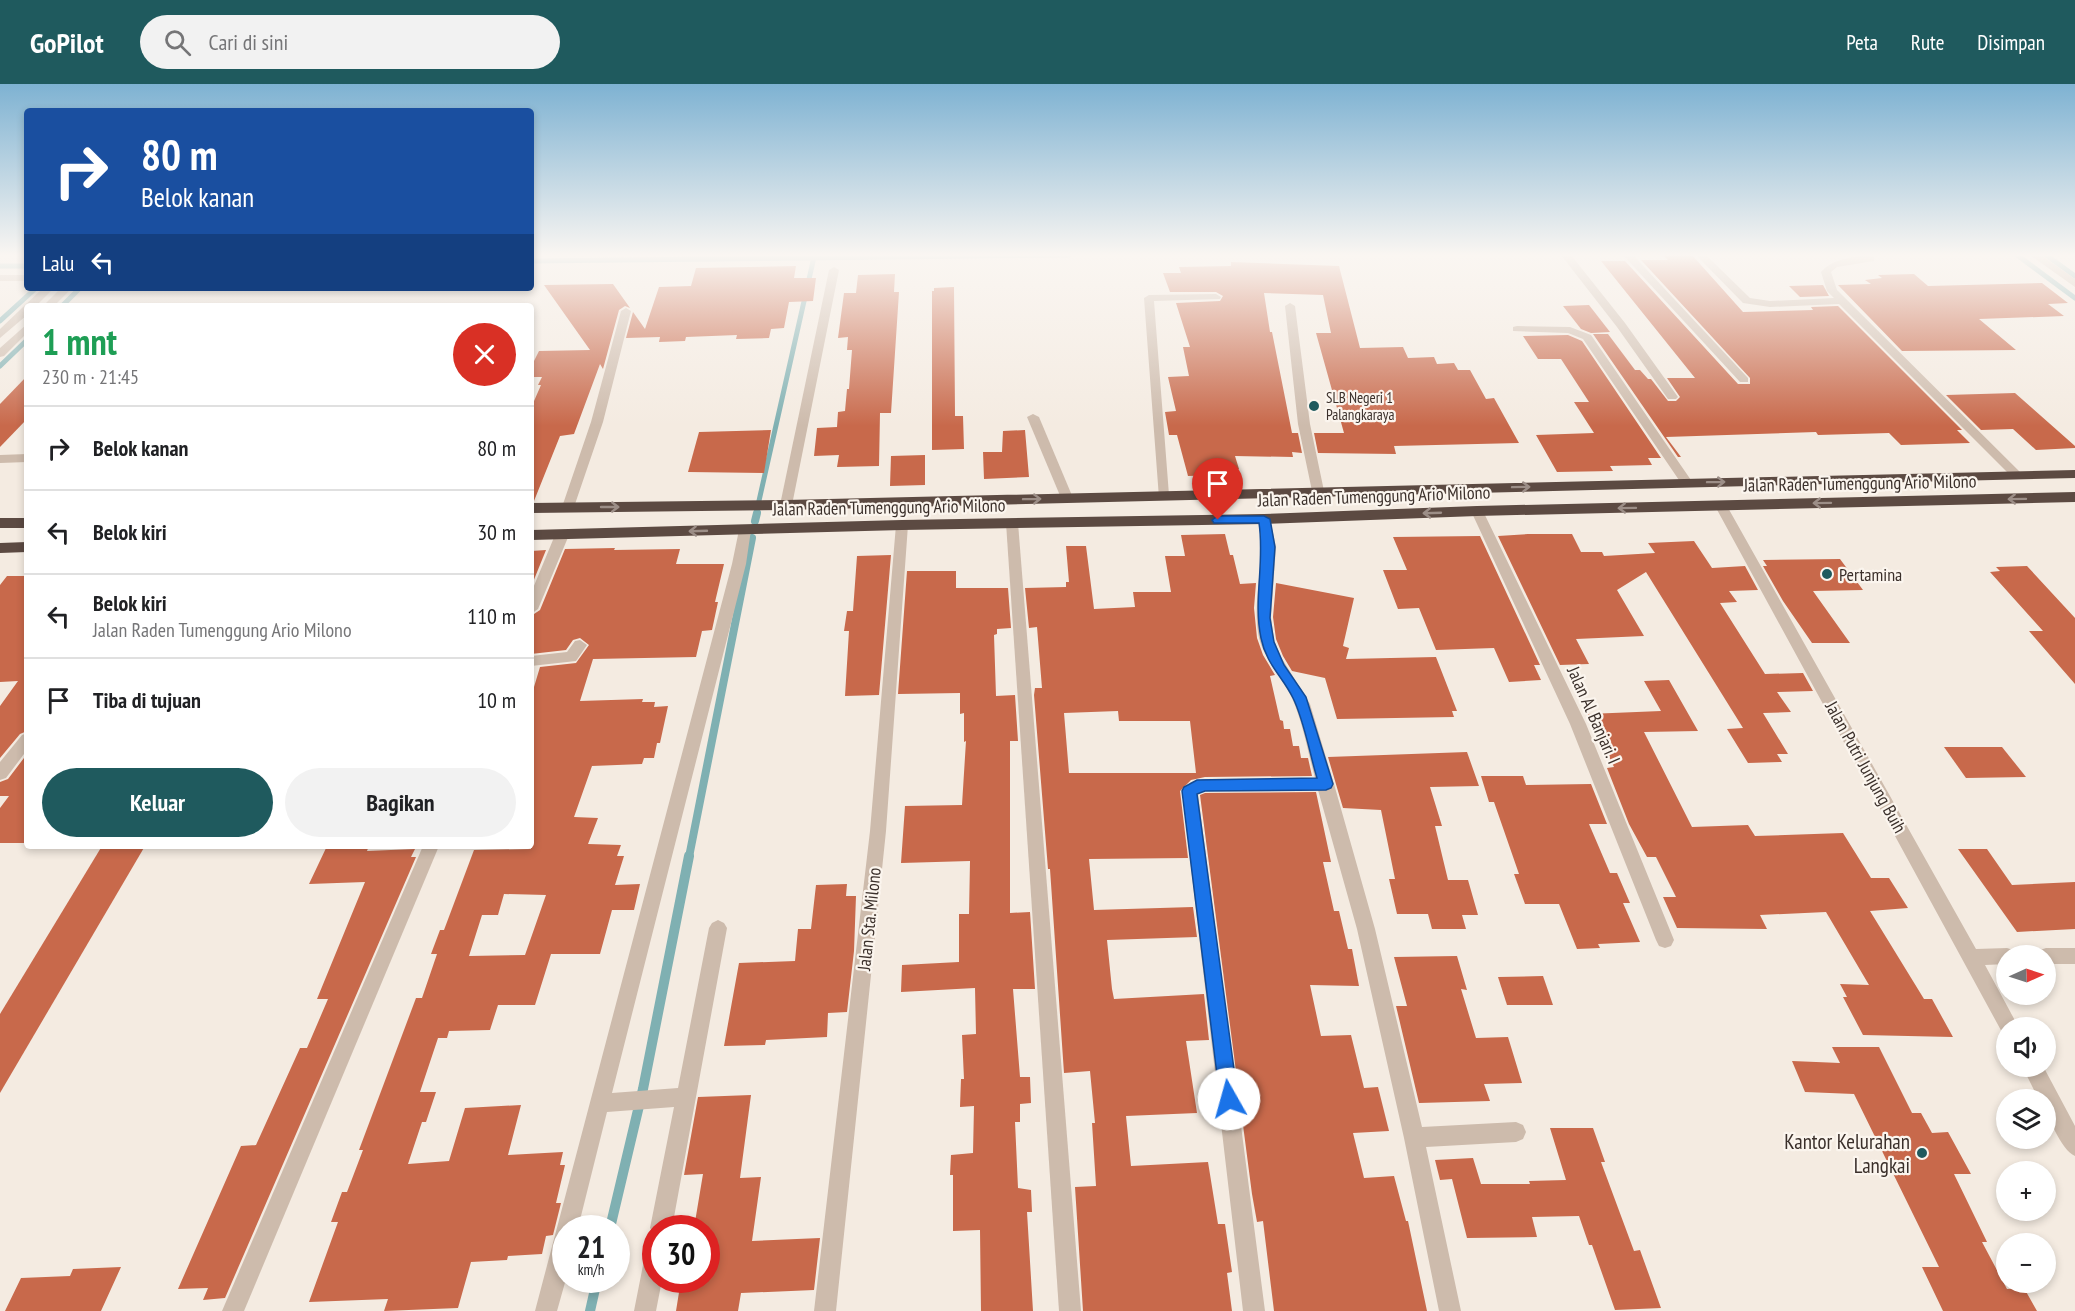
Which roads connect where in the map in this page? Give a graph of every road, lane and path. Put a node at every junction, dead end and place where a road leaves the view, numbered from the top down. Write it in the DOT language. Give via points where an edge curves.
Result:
graph roads {
  1 [pos="24,312"];
  2 [pos="626,312"];
  3 [pos="825,312"];
  4 [pos="1150,312"];
  5 [pos="1291,312"];
  6 [pos="1611,312"];
  7 [pos="1681,312"];
  8 [pos="1852,312"];
  9 [pos="1517,329"];
  10 [pos="24,330"];
  11 [pos="0,337"];
  12 [pos="17,337"];
  13 [pos="0,354"];
  14 [pos="1744,380"];
  15 [pos="1672,397"];
  16 [pos="1033,417"];
  17 [pos="24,458"];
  18 [pos="0,459"];
  19 [pos="2075,474"];
  20 [pos="2017,475"];
  21 [pos="1687,483"];
  22 [pos="1318,492"];
  23 [pos="1163,495"];
  24 [pos="2075,497"];
  25 [pos="1067,498"];
  26 [pos="830,504"];
  27 [pos="785,505"];
  28 [pos="1721,506"];
  29 [pos="568,507"];
  30 [pos="534,508"];
  31 [pos="1477,511"];
  32 [pos="1264,519"];
  33 [pos="0,523"];
  34 [pos="24,523"];
  35 [pos="1012,523"];
  36 [pos="903,525"];
  37 [pos="827,528"];
  38 [pos="751,530"];
  39 [pos="562,535"];
  40 [pos="534,536"];
  41 [pos="24,547"];
  42 [pos="0,548"];
  43 [pos="534,602"];
  44 [pos="580,645"];
  45 [pos="534,661"];
  46 [pos="24,743"];
  47 [pos="0,774"];
  48 [pos="1326,784"];
  49 [pos="429,849"];
  50 [pos="718,928"];
  51 [pos="1665,940"];
  52 [pos="1996,956"];
  53 [pos="2056,956"];
  54 [pos="2075,956"];
  55 [pos="1971,957"];
  56 [pos="2004,1017"];
  57 [pos="2038,1077"];
  58 [pos="675,1098"];
  59 [pos="600,1103"];
  60 [pos="1516,1132"];
  61 [pos="1414,1138"];
  62 [pos="2075,1146"];
  63 [pos="570,1215"];
  64 [pos="662,1215"];
  65 [pos="552,1288"];
  66 [pos="649,1293"];
  67 [pos="233,1311"];
  68 [pos="546,1311"];
  69 [pos="645,1311"];
  70 [pos="825,1311"];
  71 [pos="1070,1311"];
  72 [pos="1254,1311"];
  73 [pos="1449,1311"];
  1 -- 11 [label="street"];
  2 -- 29 [label="street" via="597,422"];
  3 -- 27 [label="street"];
  4 -- 23 [label="street"];
  5 -- 22 [label="street" via="1304,424"];
  6 -- 15 [label="street"];
  7 -- 14 [label="street"];
  8 -- 20 [label="street"];
  9 -- 21 [label="street" via="1570,330 1587,337"];
  10 -- 12 [label="street"];
  11 -- 12 [label="street"];
  12 -- 13 [label="street"];
  16 -- 25 [label="street"];
  17 -- 18 [label="street"];
  19 -- 20 [label="highway, Jalan Raden Tumenggung Ario Milono"];
  21 -- 20 [label="highway, Jalan Raden Tumenggung Ario Milono, one-way"];
  22 -- 21 [label="highway, Jalan Raden Tumenggung Ario Milono, one-way"];
  22 -- 23 [label="highway, Jalan Raden Tumenggung Ario Milono"];
  23 -- 25 [label="highway, Jalan Raden Tumenggung Ario Milono"];
  24 -- 28 [label="highway, Jalan Raden Tumenggung Ario Milono, one-way"];
  26 -- 25 [label="highway, Jalan Raden Tumenggung Ario Milono, one-way"];
  26 -- 27 [label="highway, Jalan Raden Tumenggung Ario Milono"];
  26 -- 37 [label="highway"];
  29 -- 27 [label="highway, Jalan Raden Tumenggung Ario Milono, one-way"];
  28 -- 31 [label="highway, Jalan Raden Tumenggung Ario Milono, one-way"];
  28 -- 55 [label="street, Jalan Putri Junjung Buih"];
  29 -- 30 [label="highway, Jalan Raden Tumenggung Ario Milono"];
  31 -- 32 [label="highway, Jalan Raden Tumenggung Ario Milono, one-way"];
  31 -- 51 [label="street, Jalan Al Banjari. I" via="1578,724"];
  32 -- 35 [label="highway, Jalan Raden Tumenggung Ario Milono"];
  32 -- 48 [label="street" via="1269,547 1264,618 1268,642 1278,667 1300,697"];
  33 -- 34 [label="highway"];
  35 -- 36 [label="highway, Jalan Raden Tumenggung Ario Milono"];
  35 -- 71 [label="street"];
  36 -- 37 [label="highway, Jalan Raden Tumenggung Ario Milono"];
  36 -- 70 [label="street, Jalan Sta. Milono" via="878,831"];
  37 -- 38 [label="highway, Jalan Raden Tumenggung Ario Milono"];
  38 -- 39 [label="highway, Jalan Raden Tumenggung Ario Milono, one-way"];
  38 -- 59 [label="street"];
  39 -- 40 [label="highway, Jalan Raden Tumenggung Ario Milono"];
  39 -- 43 [label="street"];
  41 -- 42 [label="highway"];
  44 -- 45 [label="street" via="571,657"];
  46 -- 47 [label="street"];
  48 -- 61 [label="street" via="1366,929"];
  48 -- 72 [label="street" via="1205,785 1190,791"];
  49 -- 67 [label="street"];
  50 -- 58 [label="street"];
  52 -- 55 [label="street"];
  53 -- 54 [label="street"];
  55 -- 56 [label="street, Jalan Putri Junjung Buih"];
  57 -- 62 [label="street"];
  58 -- 59 [label="street"];
  58 -- 64 [label="street"];
  59 -- 63 [label="street"];
  60 -- 61 [label="street"];
  61 -- 73 [label="street"];
  65 -- 68 [label="street"];
  66 -- 69 [label="street"];
}
